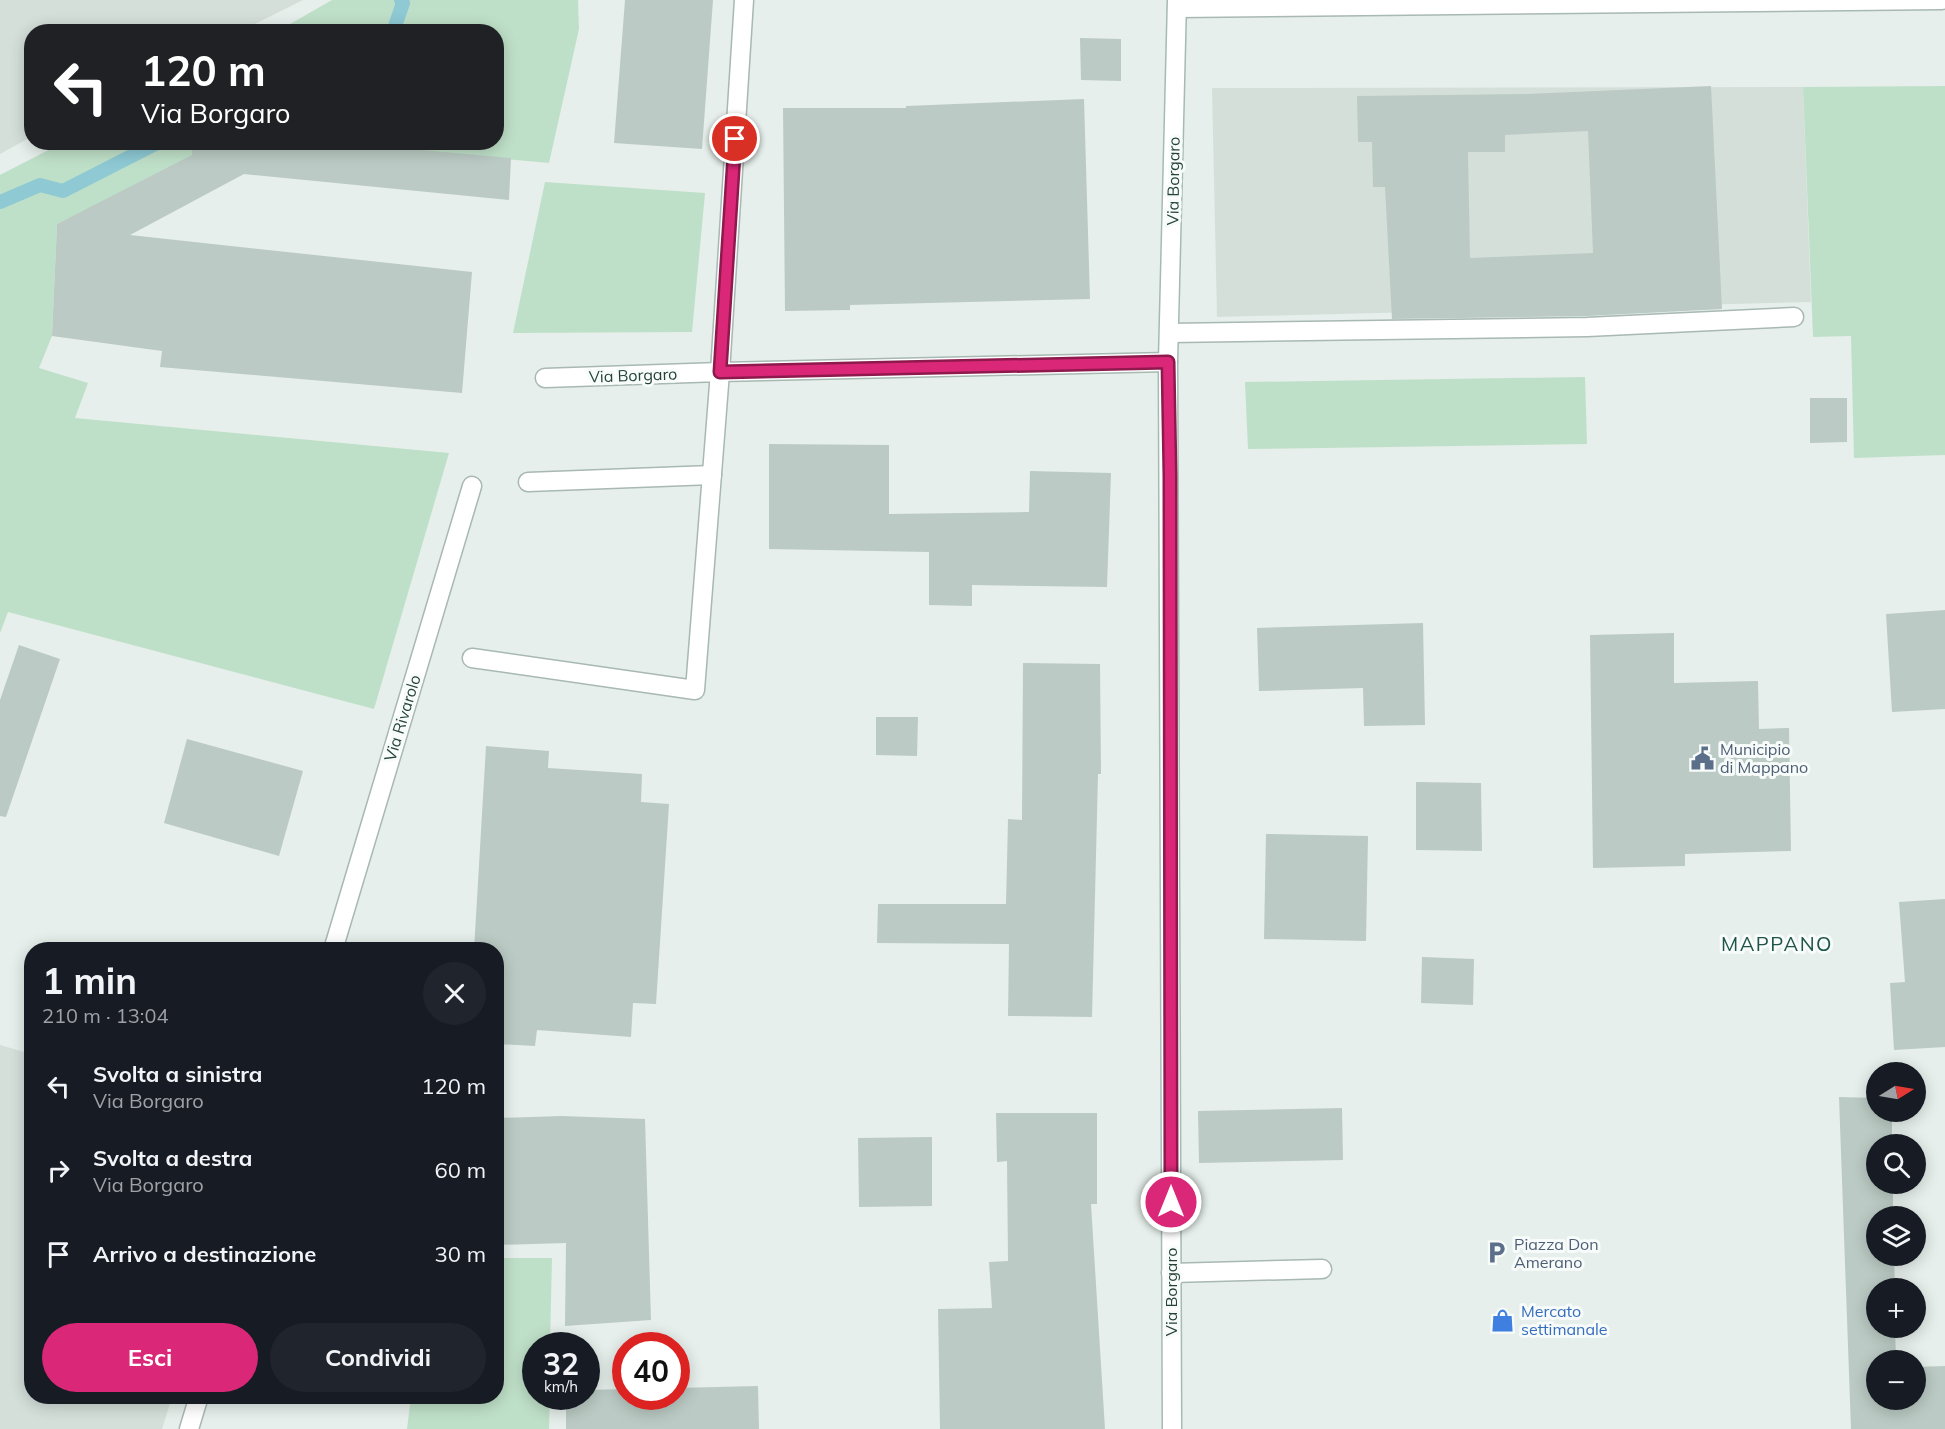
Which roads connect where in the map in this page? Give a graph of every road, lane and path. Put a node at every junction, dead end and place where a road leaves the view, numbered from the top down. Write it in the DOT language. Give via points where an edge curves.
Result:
graph roads {
  1 [pos="744,0"];
  2 [pos="1942,0"];
  3 [pos="1177,4"];
  4 [pos="1794,317"];
  5 [pos="1170,333"];
  6 [pos="1168,362"];
  7 [pos="720,372"];
  8 [pos="545,378"];
  9 [pos="712,475"];
  10 [pos="528,482"];
  11 [pos="472,486"];
  12 [pos="472,658"];
  13 [pos="335,942"];
  14 [pos="1322,1269"];
  15 [pos="1171,1273"];
  16 [pos="197,1404"];
  17 [pos="189,1429"];
  18 [pos="1173,1429"];
  1 -- 7 [label="street"];
  2 -- 3 [label="street"];
  3 -- 5 [label="street, Via Borgaro"];
  4 -- 5 [label="street" via="1587,327"];
  5 -- 6 [label="street, Via Borgaro"];
  6 -- 7 [label="street, Via Borgaro"];
  6 -- 15 [label="street, Via Borgaro"];
  7 -- 8 [label="street, Via Borgaro"];
  7 -- 9 [label="street"];
  9 -- 10 [label="street"];
  9 -- 12 [label="street" via="695,690"];
  11 -- 13 [label="street, Via Rivarolo"];
  14 -- 15 [label="street"];
  15 -- 18 [label="street, Via Borgaro"];
  16 -- 17 [label="street"];
}
